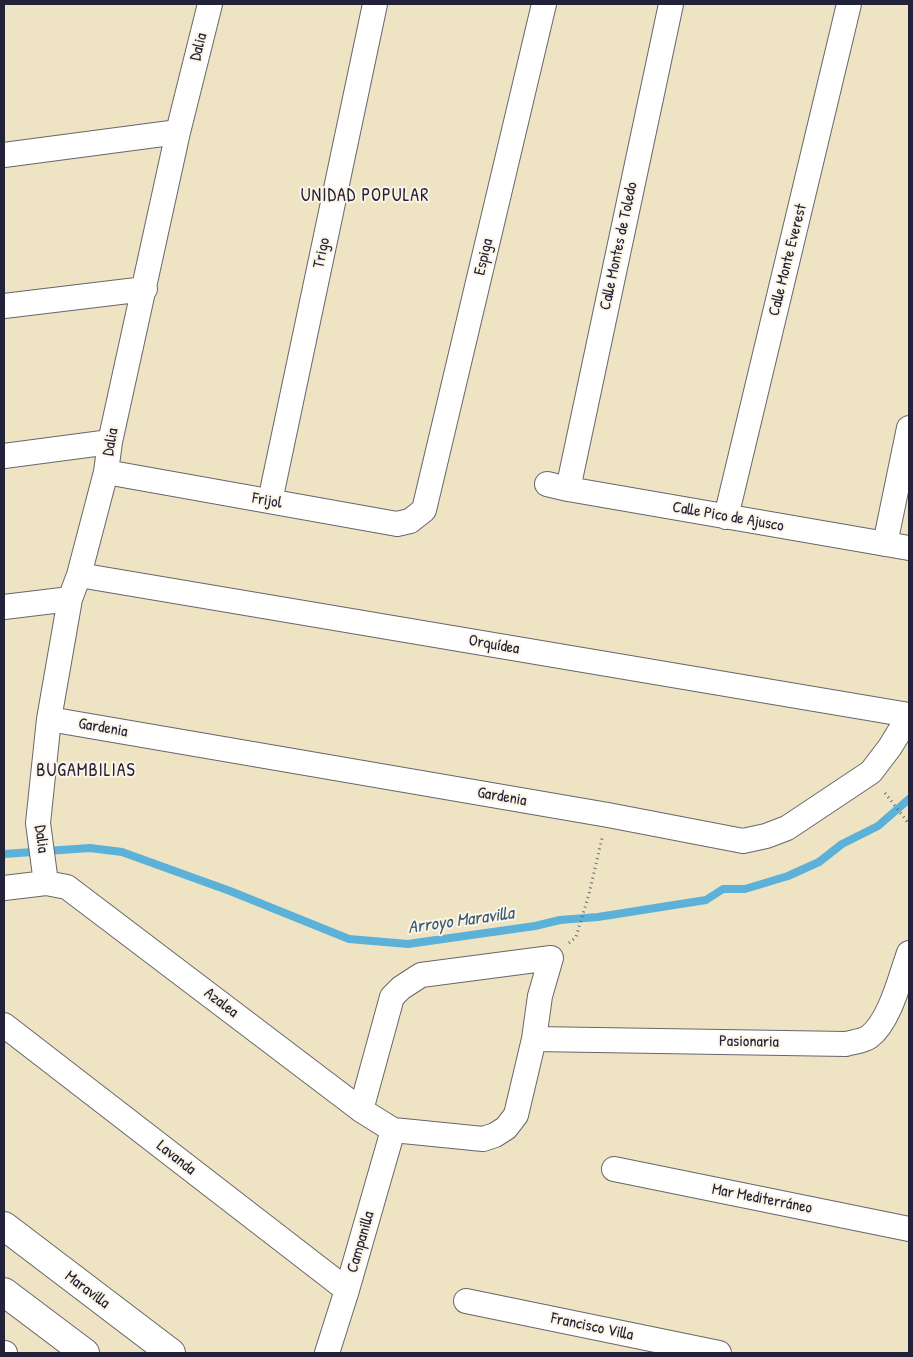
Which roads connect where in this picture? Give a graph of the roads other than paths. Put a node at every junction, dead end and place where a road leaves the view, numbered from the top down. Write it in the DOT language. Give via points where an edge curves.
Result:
graph roads {
  1 [pos="210,4"];
  2 [pos="375,4"];
  3 [pos="544,4"];
  4 [pos="671,4"];
  5 [pos="850,4"];
  6 [pos="178,132"];
  7 [pos="4,154"];
  8 [pos="145,288"];
  9 [pos="4,306"];
  10 [pos="909,428"];
  11 [pos="110,442"];
  12 [pos="4,456"];
  13 [pos="106,472"];
  14 [pos="558,486"];
  15 [pos="270,501"];
  16 [pos="424,510"];
  17 [pos="726,517"];
  18 [pos="885,544"];
  19 [pos="909,548"];
  20 [pos="78,575"];
  21 [pos="70,599"];
  22 [pos="4,607"];
  23 [pos="909,716"];
  24 [pos="49,719"];
  25 [pos="46,877"];
  26 [pos="4,888"];
  27 [pos="909,953"];
  28 [pos="4,1025"];
  29 [pos="534,1039"];
  30 [pos="360,1110"];
  31 [pos="393,1130"];
  32 [pos="614,1169"];
  33 [pos="4,1226"];
  34 [pos="909,1229"];
  35 [pos="347,1290"];
  36 [pos="4,1292"];
  37 [pos="466,1301"];
  38 [pos="79,1352"];
  39 [pos="171,1353"];
  40 [pos="327,1353"];
  41 [pos="719,1353"];
  1 -- 6 [label="street, Dalia"];
  2 -- 15 [label="street, Trigo"];
  3 -- 16 [label="street, Espiga"];
  4 -- 14 [label="street, Calle Montes de Toledo"];
  5 -- 17 [label="street, Calle Monte Everest"];
  6 -- 7 [label="street"];
  6 -- 8 [label="street, Dalia"];
  8 -- 9 [label="street"];
  8 -- 11 [label="street, Dalia"];
  10 -- 18 [label="street"];
  11 -- 12 [label="street"];
  11 -- 13 [label="street, Dalia"];
  13 -- 15 [label="street, Frijol"];
  13 -- 20 [label="street, Dalia"];
  14 -- 17 [label="street, Calle Pico de Ajusco"];
  15 -- 16 [label="street, Frijol" via="397,524 410,521"];
  17 -- 18 [label="street, Calle Pico de Ajusco"];
  18 -- 19 [label="street, Calle Pico de Ajusco"];
  20 -- 21 [label="street, Dalia"];
  20 -- 23 [label="street, Orquídea"];
  21 -- 22 [label="street"];
  21 -- 24 [label="street, Dalia"];
  23 -- 24 [label="street, Gardenia" via="871,772 787,828 743,840"];
  24 -- 25 [label="street, Dalia" via="38,823"];
  25 -- 26 [label="street"];
  25 -- 30 [label="street, Azalea" via="82,897"];
  27 -- 29 [label="street, Pasionaria" via="880,1025 868,1038 846,1044"];
  28 -- 35 [label="street, Lavanda"];
  29 -- 30 [label="street" via="540,996 551,958 421,975 392,997"];
  29 -- 31 [label="street" via="516,1115 496,1135 483,1139"];
  30 -- 31 [label="street, Azalea"];
  31 -- 35 [label="street, Campanilla"];
  32 -- 34 [label="street, Mar Mediterráneo"];
  33 -- 39 [label="main road, Maravilla"];
  35 -- 40 [label="street, Campanilla"];
  36 -- 38 [label="main road"];
  37 -- 41 [label="street, Francisco Villa"];
}
